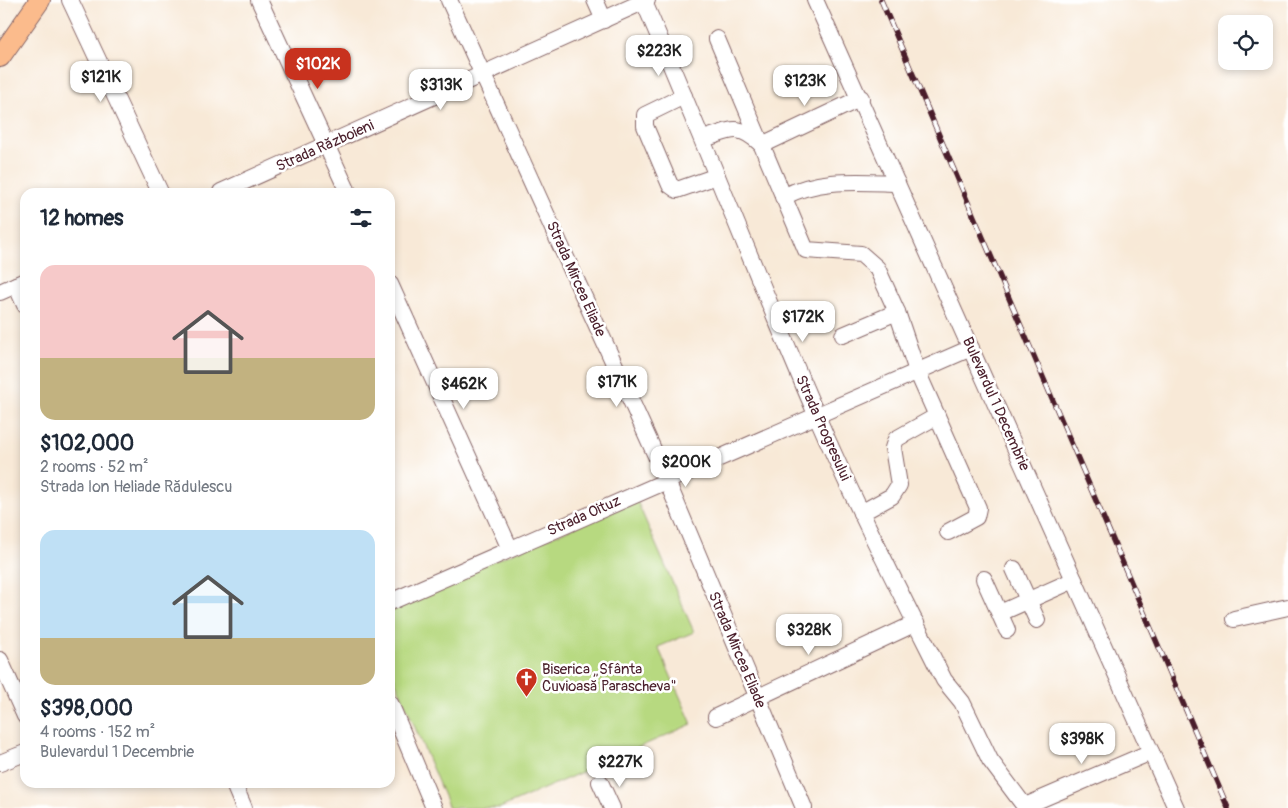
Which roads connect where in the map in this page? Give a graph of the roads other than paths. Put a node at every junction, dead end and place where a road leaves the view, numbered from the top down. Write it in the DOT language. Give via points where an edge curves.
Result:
graph roads {
  1 [pos="40,0"];
  2 [pos="70,0"];
  3 [pos="259,0"];
  4 [pos="449,0"];
  5 [pos="595,0"];
  6 [pos="815,0"];
  7 [pos="646,1"];
  8 [pos="604,20"];
  9 [pos="717,39"];
  10 [pos="0,57"];
  11 [pos="484,75"];
  12 [pos="684,96"];
  13 [pos="860,98"];
  14 [pos="704,139"];
  15 [pos="327,145"];
  16 [pos="762,145"];
  17 [pos="717,176"];
  18 [pos="897,182"];
  19 [pos="158,188"];
  20 [pos="230,188"];
  21 [pos="346,188"];
  22 [pos="783,197"];
  23 [pos="20,283"];
  24 [pos="0,292"];
  25 [pos="395,295"];
  26 [pos="897,312"];
  27 [pos="844,335"];
  28 [pos="971,348"];
  29 [pos="917,371"];
  30 [pos="816,414"];
  31 [pos="937,416"];
  32 [pos="666,480"];
  33 [pos="861,513"];
  34 [pos="948,532"];
  35 [pos="510,549"];
  36 [pos="1014,569"];
  37 [pos="984,579"];
  38 [pos="1074,580"];
  39 [pos="395,600"];
  40 [pos="1029,602"];
  41 [pos="1288,608"];
  42 [pos="1000,614"];
  43 [pos="1234,619"];
  44 [pos="1037,620"];
  45 [pos="916,623"];
  46 [pos="1008,630"];
  47 [pos="0,660"];
  48 [pos="757,698"];
  49 [pos="20,705"];
  50 [pos="395,715"];
  51 [pos="716,717"];
  52 [pos="1151,752"];
  53 [pos="20,755"];
  54 [pos="0,763"];
  55 [pos="600,782"];
  56 [pos="236,788"];
  57 [pos="1026,807"];
  58 [pos="244,808"];
  59 [pos="434,808"];
  60 [pos="612,808"];
  61 [pos="804,808"];
  62 [pos="1176,808"];
  1 -- 10 [label="main road"];
  2 -- 19 [label="street"];
  3 -- 15 [label="street"];
  4 -- 11 [label="street, Strada Mircea Eliade"];
  5 -- 8 [label="street"];
  6 -- 13 [label="street, Bulevardul 1 Decembrie"];
  7 -- 8 [label="street, Strada Războieni"];
  7 -- 12 [label="street, Strada Progresului"];
  8 -- 11 [label="street, Strada Războieni"];
  9 -- 16 [label="street"];
  11 -- 15 [label="street, Strada Războieni"];
  11 -- 32 [label="street, Strada Mircea Eliade"];
  12 -- 14 [label="street, Strada Progresului"];
  12 -- 17 [label="street" via="645,115 645,126 670,185 677,190"];
  13 -- 16 [label="street"];
  13 -- 18 [label="street, Bulevardul 1 Decembrie"];
  14 -- 16 [label="street" via="736,129 746,131"];
  14 -- 17 [label="street, Strada Progresului"];
  15 -- 20 [label="street, Strada Războieni"];
  15 -- 21 [label="street"];
  16 -- 22 [label="street"];
  17 -- 30 [label="street, Strada Progresului"];
  18 -- 22 [label="street" via="836,181 801,188"];
  18 -- 28 [label="street, Bulevardul 1 Decembrie"];
  22 -- 26 [label="street" via="806,250 861,254 877,268"];
  23 -- 24 [label="street"];
  25 -- 35 [label="street"];
  26 -- 27 [label="street"];
  26 -- 29 [label="street"];
  28 -- 29 [label="street, Strada Oituz"];
  28 -- 38 [label="street, Bulevardul 1 Decembrie"];
  29 -- 30 [label="street, Strada Oituz"];
  29 -- 31 [label="street"];
  30 -- 32 [label="street, Strada Oituz"];
  30 -- 33 [label="street, Strada Progresului"];
  31 -- 33 [label="street" via="896,440 893,448 899,485 892,496"];
  31 -- 34 [label="street" via="978,508 976,517"];
  32 -- 35 [label="street, Strada Oituz"];
  32 -- 48 [label="street, Strada Mircea Eliade"];
  33 -- 45 [label="street, Strada Progresului"];
  35 -- 39 [label="street, Strada Oituz"];
  36 -- 40 [label="street"];
  37 -- 42 [label="street"];
  38 -- 40 [label="street"];
  38 -- 52 [label="street, Bulevardul 1 Decembrie"];
  40 -- 42 [label="street"];
  40 -- 44 [label="street"];
  41 -- 43 [label="street"];
  42 -- 46 [label="street"];
  45 -- 48 [label="street"];
  45 -- 57 [label="street, Strada Progresului" via="944,680 962,702 990,760"];
  47 -- 49 [label="street"];
  48 -- 51 [label="street"];
  48 -- 61 [label="street, Strada Mircea Eliade"];
  50 -- 59 [label="street"];
  52 -- 57 [label="street"];
  52 -- 62 [label="street, Bulevardul 1 Decembrie"];
  53 -- 54 [label="street"];
  55 -- 60 [label="street"];
  56 -- 58 [label="street"];
}
